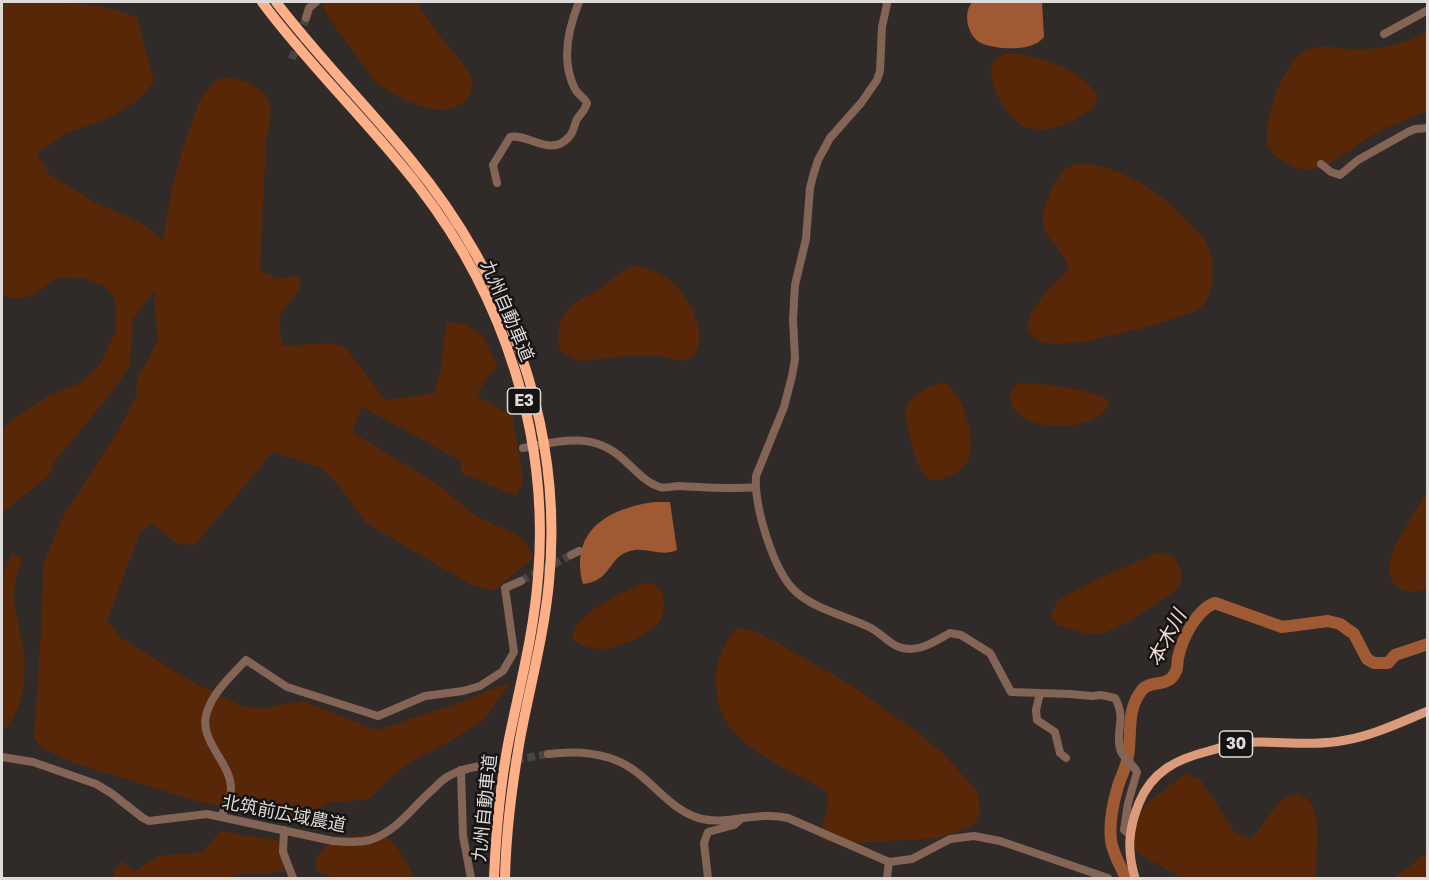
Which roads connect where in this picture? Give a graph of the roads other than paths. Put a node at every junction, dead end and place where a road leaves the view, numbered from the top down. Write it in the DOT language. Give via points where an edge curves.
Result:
graph roads {
  1 [pos="262,2"];
  2 [pos="276,2"];
  3 [pos="316,2"];
  4 [pos="579,2"];
  5 [pos="886,2"];
  6 [pos="1428,10"];
  7 [pos="306,18"];
  8 [pos="1384,34"];
  9 [pos="1428,129"];
  10 [pos="1321,164"];
  11 [pos="497,183"];
  12 [pos="523,448"];
  13 [pos="756,487"];
  14 [pos="579,551"];
  15 [pos="571,555"];
  16 [pos="521,581"];
  17 [pos="1040,693"];
  18 [pos="1428,711"];
  19 [pos="548,754"];
  20 [pos="2,757"];
  21 [pos="1066,758"];
  22 [pos="480,766"];
  23 [pos="461,770"];
  24 [pos="220,816"];
  25 [pos="743,817"];
  26 [pos="284,830"];
  27 [pos="1129,834"];
  28 [pos="889,862"];
  29 [pos="293,879"];
  30 [pos="471,879"];
  31 [pos="494,879"];
  32 [pos="505,879"];
  33 [pos="708,879"];
  34 [pos="887,879"];
  35 [pos="1108,879"];
  36 [pos="1135,879"];
  1 -- 31 [label="highway, 九州自動車道 / E3" via="442,218 483,288 521,392 536,459 540,562 531,636 500,798"];
  2 -- 32 [label="highway, 九州自動車道 / E3" via="412,160 461,228 494,287 532,391 546,454 551,522 549,578 512,790"];
  3 -- 7 [label="street"];
  4 -- 11 [label="street" via="567,62 575,90 587,103 585,110 569,137 557,144 510,137 493,165"];
  5 -- 13 [label="street" via="877,80 830,138 813,176 806,239 795,285 792,376 756,476"];
  6 -- 8 [label="street"];
  9 -- 10 [label="street" via="1408,132 1358,160 1340,175"];
  12 -- 13 [label="street" via="581,439 619,455 661,488"];
  13 -- 17 [label="street" via="768,542 795,591 825,609 871,628 900,647 914,649 938,642 950,633 961,635 990,653 1011,692"];
  14 -- 15 [label="street"];
  16 -- 24 [label="street" via="505,588 514,652 502,671 480,686 425,696 378,717 286,687 246,660 206,713 205,726 230,777 231,792"];
  17 -- 21 [label="street" via="1037,720 1055,732 1060,753"];
  17 -- 27 [label="street" via="1115,698 1121,708 1121,753 1137,772 1125,820 1124,831"];
  18 -- 27 [label="main road, 30" via="1346,740 1235,744 1180,759 1151,781 1141,797"];
  19 -- 25 [label="street" via="588,752 608,757 625,764 671,803 696,817"];
  20 -- 24 [label="street, 北筑前広域農道" via="33,762 96,784 150,821"];
  22 -- 23 [label="street, 北筑前広域農道"];
  23 -- 26 [label="street, 北筑前広域農道" via="446,777 393,828 368,841 333,841"];
  23 -- 30 [label="street" via="463,836"];
  24 -- 26 [label="street, 北筑前広域農道"];
  25 -- 28 [label="street" via="788,818"];
  25 -- 33 [label="street" via="734,825 708,832 704,843"];
  26 -- 29 [label="street" via="283,852"];
  27 -- 36 [label="main road, 30"];
  28 -- 34 [label="street"];
  28 -- 35 [label="street" via="912,859 958,836 975,836"];
}
